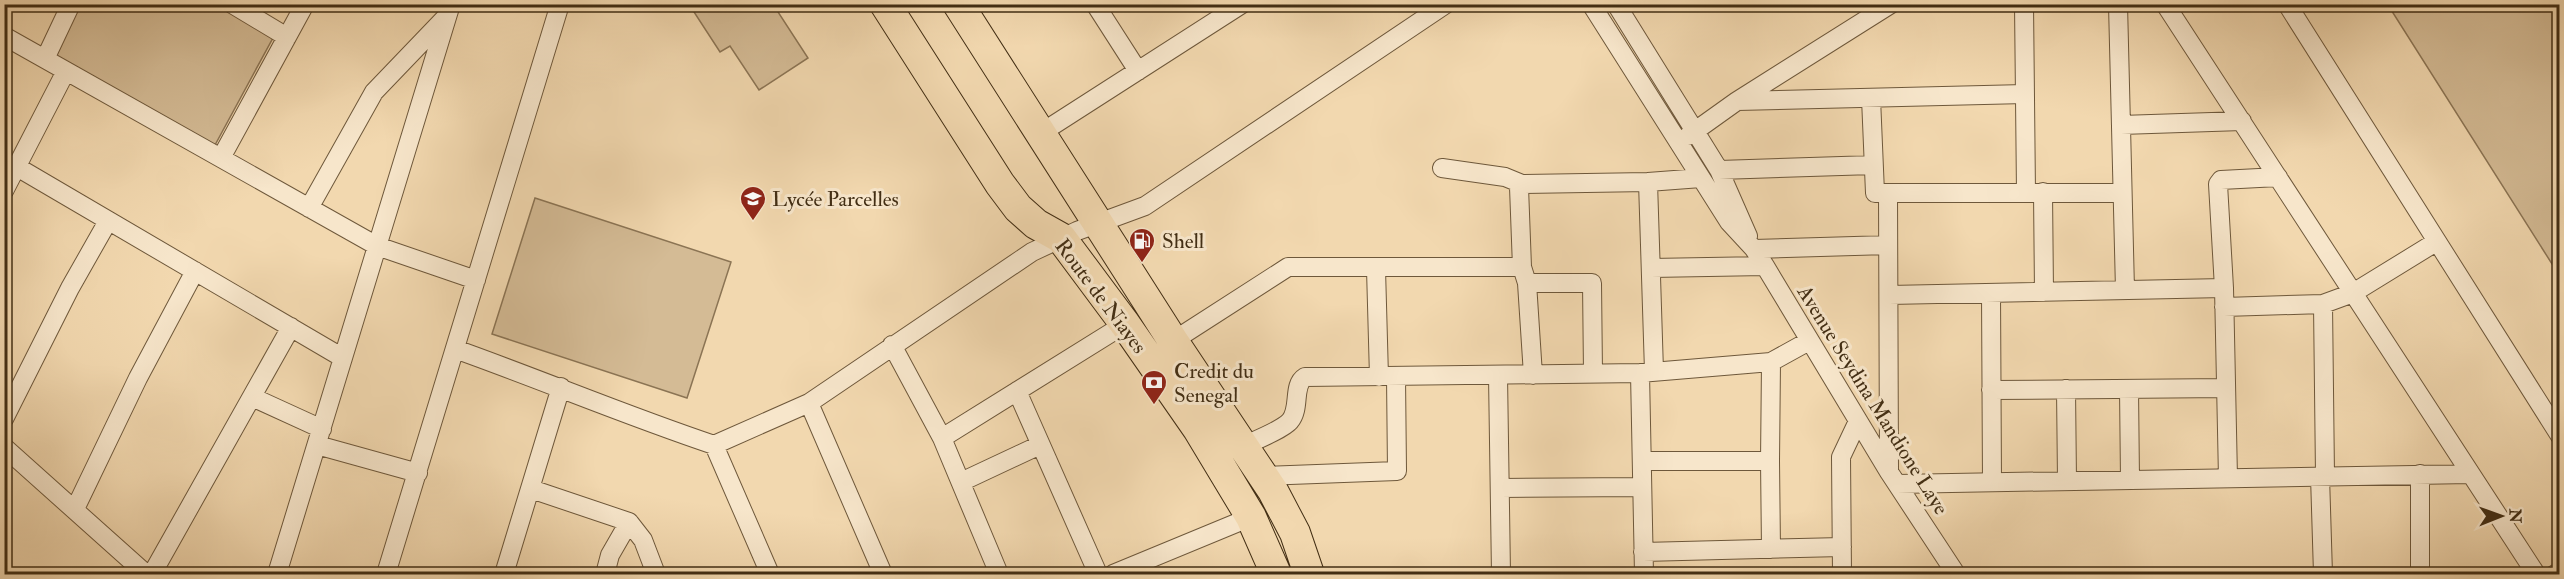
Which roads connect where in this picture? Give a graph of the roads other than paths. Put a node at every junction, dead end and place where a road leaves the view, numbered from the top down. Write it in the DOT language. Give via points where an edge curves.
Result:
graph roads {
  1 [pos="71,4"];
  2 [pos="232,4"];
  3 [pos="305,4"];
  4 [pos="561,4"];
  5 [pos="885,4"];
  6 [pos="958,4"];
  7 [pos="1095,4"];
  8 [pos="1242,4"];
  9 [pos="1446,4"];
  10 [pos="1591,4"];
  11 [pos="1639,4"];
  12 [pos="1891,4"];
  13 [pos="2024,4"];
  14 [pos="2118,4"];
  15 [pos="2165,4"];
  16 [pos="2288,4"];
  17 [pos="450,9"];
  18 [pos="1620,9"];
  19 [pos="4,36"];
  20 [pos="288,37"];
  21 [pos="45,59"];
  22 [pos="66,71"];
  23 [pos="1138,71"];
  24 [pos="2025,94"];
  25 [pos="1871,98"];
  26 [pos="1737,101"];
  27 [pos="2242,121"];
  28 [pos="2121,125"];
  29 [pos="1696,130"];
  30 [pos="1041,133"];
  31 [pos="1680,142"];
  32 [pos="221,158"];
  33 [pos="1873,165"];
  34 [pos="16,167"];
  35 [pos="1442,168"];
  36 [pos="1719,170"];
  37 [pos="2278,177"];
  38 [pos="1701,178"];
  39 [pos="1648,182"];
  40 [pos="1522,184"];
  41 [pos="4,191"];
  42 [pos="2122,192"];
  43 [pos="1888,193"];
  44 [pos="2034,193"];
  45 [pos="309,208"];
  46 [pos="108,221"];
  47 [pos="1099,224"];
  48 [pos="1061,238"];
  49 [pos="2436,242"];
  50 [pos="1888,245"];
  51 [pos="377,246"];
  52 [pos="1754,249"];
  53 [pos="1765,266"];
  54 [pos="1651,268"];
  55 [pos="1376,269"];
  56 [pos="195,271"];
  57 [pos="1524,275"];
  58 [pos="476,280"];
  59 [pos="2224,288"];
  60 [pos="2125,290"];
  61 [pos="2044,291"];
  62 [pos="1991,293"];
  63 [pos="2354,293"];
  64 [pos="1889,295"];
  65 [pos="2323,304"];
  66 [pos="2224,307"];
  67 [pos="1125,324"];
  68 [pos="291,327"];
  69 [pos="1173,341"];
  70 [pos="1809,341"];
  71 [pos="892,345"];
  72 [pos="455,349"];
  73 [pos="343,358"];
  74 [pos="1771,362"];
  75 [pos="1647,372"];
  76 [pos="1593,374"];
  77 [pos="1498,375"];
  78 [pos="1533,375"];
  79 [pos="1387,377"];
  80 [pos="561,387"];
  81 [pos="2226,388"];
  82 [pos="2066,389"];
  83 [pos="2128,389"];
  84 [pos="1991,390"];
  85 [pos="1017,391"];
  86 [pos="252,398"];
  87 [pos="809,403"];
  88 [pos="4,419"];
  89 [pos="1858,421"];
  90 [pos="2559,436"];
  91 [pos="319,437"];
  92 [pos="942,438"];
  93 [pos="714,445"];
  94 [pos="1040,445"];
  95 [pos="1243,446"];
  96 [pos="4,447"];
  97 [pos="1642,461"];
  98 [pos="1770,461"];
  99 [pos="418,473"];
  100 [pos="2420,474"];
  101 [pos="2470,474"];
  102 [pos="1262,476"];
  103 [pos="2322,476"];
  104 [pos="1893,478"];
  105 [pos="2228,478"];
  106 [pos="2130,480"];
  107 [pos="2067,481"];
  108 [pos="961,482"];
  109 [pos="1992,482"];
  110 [pos="1642,486"];
  111 [pos="1500,488"];
  112 [pos="531,489"];
  113 [pos="75,509"];
  114 [pos="1251,517"];
  115 [pos="629,522"];
  116 [pos="1842,547"];
  117 [pos="1771,549"];
  118 [pos="1643,552"];
  119 [pos="2559,572"];
  120 [pos="146,574"];
  121 [pos="152,574"];
  122 [pos="277,574"];
  123 [pos="386,574"];
  124 [pos="504,574"];
  125 [pos="604,574"];
  126 [pos="656,574"];
  127 [pos="770,574"];
  128 [pos="883,574"];
  129 [pos="999,574"];
  130 [pos="1098,574"];
  131 [pos="1113,574"];
  132 [pos="1276,574"];
  133 [pos="1309,574"];
  134 [pos="1501,574"];
  135 [pos="1644,574"];
  136 [pos="1842,574"];
  137 [pos="1956,574"];
  138 [pos="2323,574"];
  139 [pos="2420,574"];
  140 [pos="2536,574"];
  141 [pos="2555,574"];
  1 -- 21 [label="street"];
  2 -- 20 [label="street"];
  3 -- 20 [label="street"];
  4 -- 58 [label="street"];
  5 -- 48 [label="main road, Route de Niayes" via="1000,184 1027,216"];
  6 -- 30 [label="main road, Route de Niayes"];
  7 -- 23 [label="street"];
  8 -- 23 [label="street"];
  9 -- 47 [label="street" via="1145,206"];
  10 -- 31 [label="street"];
  11 -- 18 [label="street"];
  12 -- 26 [label="street"];
  13 -- 24 [label="street"];
  14 -- 28 [label="street"];
  15 -- 27 [label="street"];
  16 -- 49 [label="street"];
  17 -- 45 [label="street" via="374,92"];
  17 -- 51 [label="street"];
  18 -- 29 [label="street"];
  19 -- 21 [label="street"];
  20 -- 32 [label="street"];
  21 -- 22 [label="street"];
  22 -- 32 [label="street"];
  22 -- 34 [label="street"];
  23 -- 30 [label="street"];
  24 -- 25 [label="street"];
  24 -- 44 [label="street"];
  25 -- 26 [label="street"];
  25 -- 33 [label="street"];
  26 -- 29 [label="street"];
  27 -- 28 [label="street"];
  27 -- 37 [label="street"];
  28 -- 42 [label="street"];
  29 -- 31 [label="street"];
  29 -- 36 [label="street"];
  30 -- 47 [label="main road, Route de Niayes"];
  31 -- 38 [label="street"];
  32 -- 45 [label="street"];
  33 -- 36 [label="street"];
  33 -- 43 [label="street" via="1873,192"];
  34 -- 41 [label="street"];
  34 -- 46 [label="street"];
  35 -- 40 [label="street" via="1505,177"];
  36 -- 52 [label="street"];
  37 -- 59 [label="street" via="2221,180 2218,184"];
  37 -- 63 [label="street"];
  38 -- 39 [label="street"];
  38 -- 52 [label="street" via="1729,222"];
  39 -- 40 [label="street"];
  39 -- 54 [label="street"];
  40 -- 57 [label="street"];
  42 -- 44 [label="street"];
  42 -- 60 [label="street"];
  43 -- 44 [label="street"];
  43 -- 50 [label="street"];
  44 -- 61 [label="street"];
  45 -- 51 [label="street"];
  46 -- 56 [label="street"];
  46 -- 88 [label="street"];
  47 -- 48 [label="street"];
  47 -- 69 [label="main road, Route de Niayes"];
  48 -- 67 [label="main road, Route de Niayes"];
  48 -- 71 [label="street" via="1032,252"];
  49 -- 63 [label="street"];
  49 -- 90 [label="street"];
  50 -- 52 [label="street"];
  50 -- 64 [label="street"];
  51 -- 58 [label="street"];
  51 -- 73 [label="street"];
  52 -- 53 [label="street, Avenue Seydina Mandione Laye"];
  53 -- 54 [label="street"];
  53 -- 70 [label="street, Avenue Seydina Mandione Laye"];
  54 -- 75 [label="street"];
  55 -- 57 [label="street"];
  55 -- 69 [label="street" via="1288,267"];
  55 -- 79 [label="street"];
  56 -- 68 [label="street"];
  56 -- 113 [label="street"];
  57 -- 76 [label="street" via="1592,283"];
  57 -- 78 [label="street"];
  58 -- 72 [label="street"];
  59 -- 60 [label="street"];
  59 -- 66 [label="street"];
  60 -- 61 [label="street"];
  61 -- 62 [label="street"];
  62 -- 64 [label="street"];
  62 -- 84 [label="street"];
  63 -- 65 [label="street"];
  63 -- 101 [label="street"];
  64 -- 104 [label="street"];
  65 -- 66 [label="street"];
  65 -- 103 [label="street"];
  66 -- 81 [label="street"];
  67 -- 85 [label="street"];
  67 -- 114 [label="main road, Route de Niayes" via="1198,429"];
  68 -- 73 [label="street"];
  68 -- 86 [label="street"];
  69 -- 95 [label="main road, Route de Niayes"];
  70 -- 74 [label="street"];
  70 -- 89 [label="street, Avenue Seydina Mandione Laye"];
  71 -- 87 [label="street"];
  71 -- 92 [label="street"];
  72 -- 80 [label="street"];
  72 -- 99 [label="street"];
  73 -- 91 [label="street"];
  74 -- 75 [label="street"];
  74 -- 98 [label="street"];
  75 -- 76 [label="street"];
  75 -- 97 [label="street"];
  76 -- 78 [label="street"];
  77 -- 78 [label="street"];
  77 -- 79 [label="street"];
  77 -- 111 [label="street"];
  79 -- 95 [label="street" via="1305,377 1298,386 1297,405 1290,422"];
  79 -- 102 [label="street" via="1398,471"];
  80 -- 93 [label="street"];
  80 -- 112 [label="street"];
  81 -- 83 [label="street"];
  81 -- 105 [label="street"];
  82 -- 83 [label="street"];
  82 -- 84 [label="street"];
  82 -- 107 [label="street"];
  83 -- 106 [label="street"];
  84 -- 109 [label="street"];
  85 -- 92 [label="street"];
  85 -- 94 [label="street"];
  86 -- 91 [label="street"];
  86 -- 121 [label="street"];
  87 -- 93 [label="street"];
  87 -- 128 [label="street"];
  89 -- 104 [label="street, Avenue Seydina Mandione Laye"];
  89 -- 116 [label="street" via="1841,457"];
  91 -- 99 [label="street"];
  91 -- 122 [label="street"];
  92 -- 108 [label="street"];
  93 -- 127 [label="street"];
  94 -- 108 [label="street"];
  94 -- 130 [label="street"];
  95 -- 102 [label="main road, Route de Niayes"];
  96 -- 113 [label="street"];
  97 -- 98 [label="street"];
  97 -- 110 [label="street"];
  98 -- 117 [label="street"];
  99 -- 123 [label="street"];
  100 -- 101 [label="street"];
  100 -- 103 [label="street"];
  100 -- 139 [label="street"];
  101 -- 140 [label="street"];
  102 -- 133 [label="main road, Route de Niayes" via="1295,533"];
  103 -- 105 [label="street"];
  103 -- 138 [label="street"];
  104 -- 109 [label="street"];
  104 -- 137 [label="street, Avenue Seydina Mandione Laye"];
  105 -- 106 [label="street"];
  106 -- 107 [label="street"];
  107 -- 109 [label="street"];
  108 -- 129 [label="street"];
  110 -- 111 [label="street"];
  110 -- 118 [label="street"];
  111 -- 134 [label="street"];
  112 -- 115 [label="street"];
  112 -- 124 [label="street"];
  113 -- 120 [label="street"];
  114 -- 131 [label="street"];
  114 -- 132 [label="main road, Route de Niayes"];
  115 -- 125 [label="street"];
  115 -- 126 [label="street" via="643,540"];
  116 -- 117 [label="street"];
  116 -- 136 [label="street"];
  117 -- 118 [label="street"];
  118 -- 135 [label="street"];
  119 -- 141 [label="street"];
}
